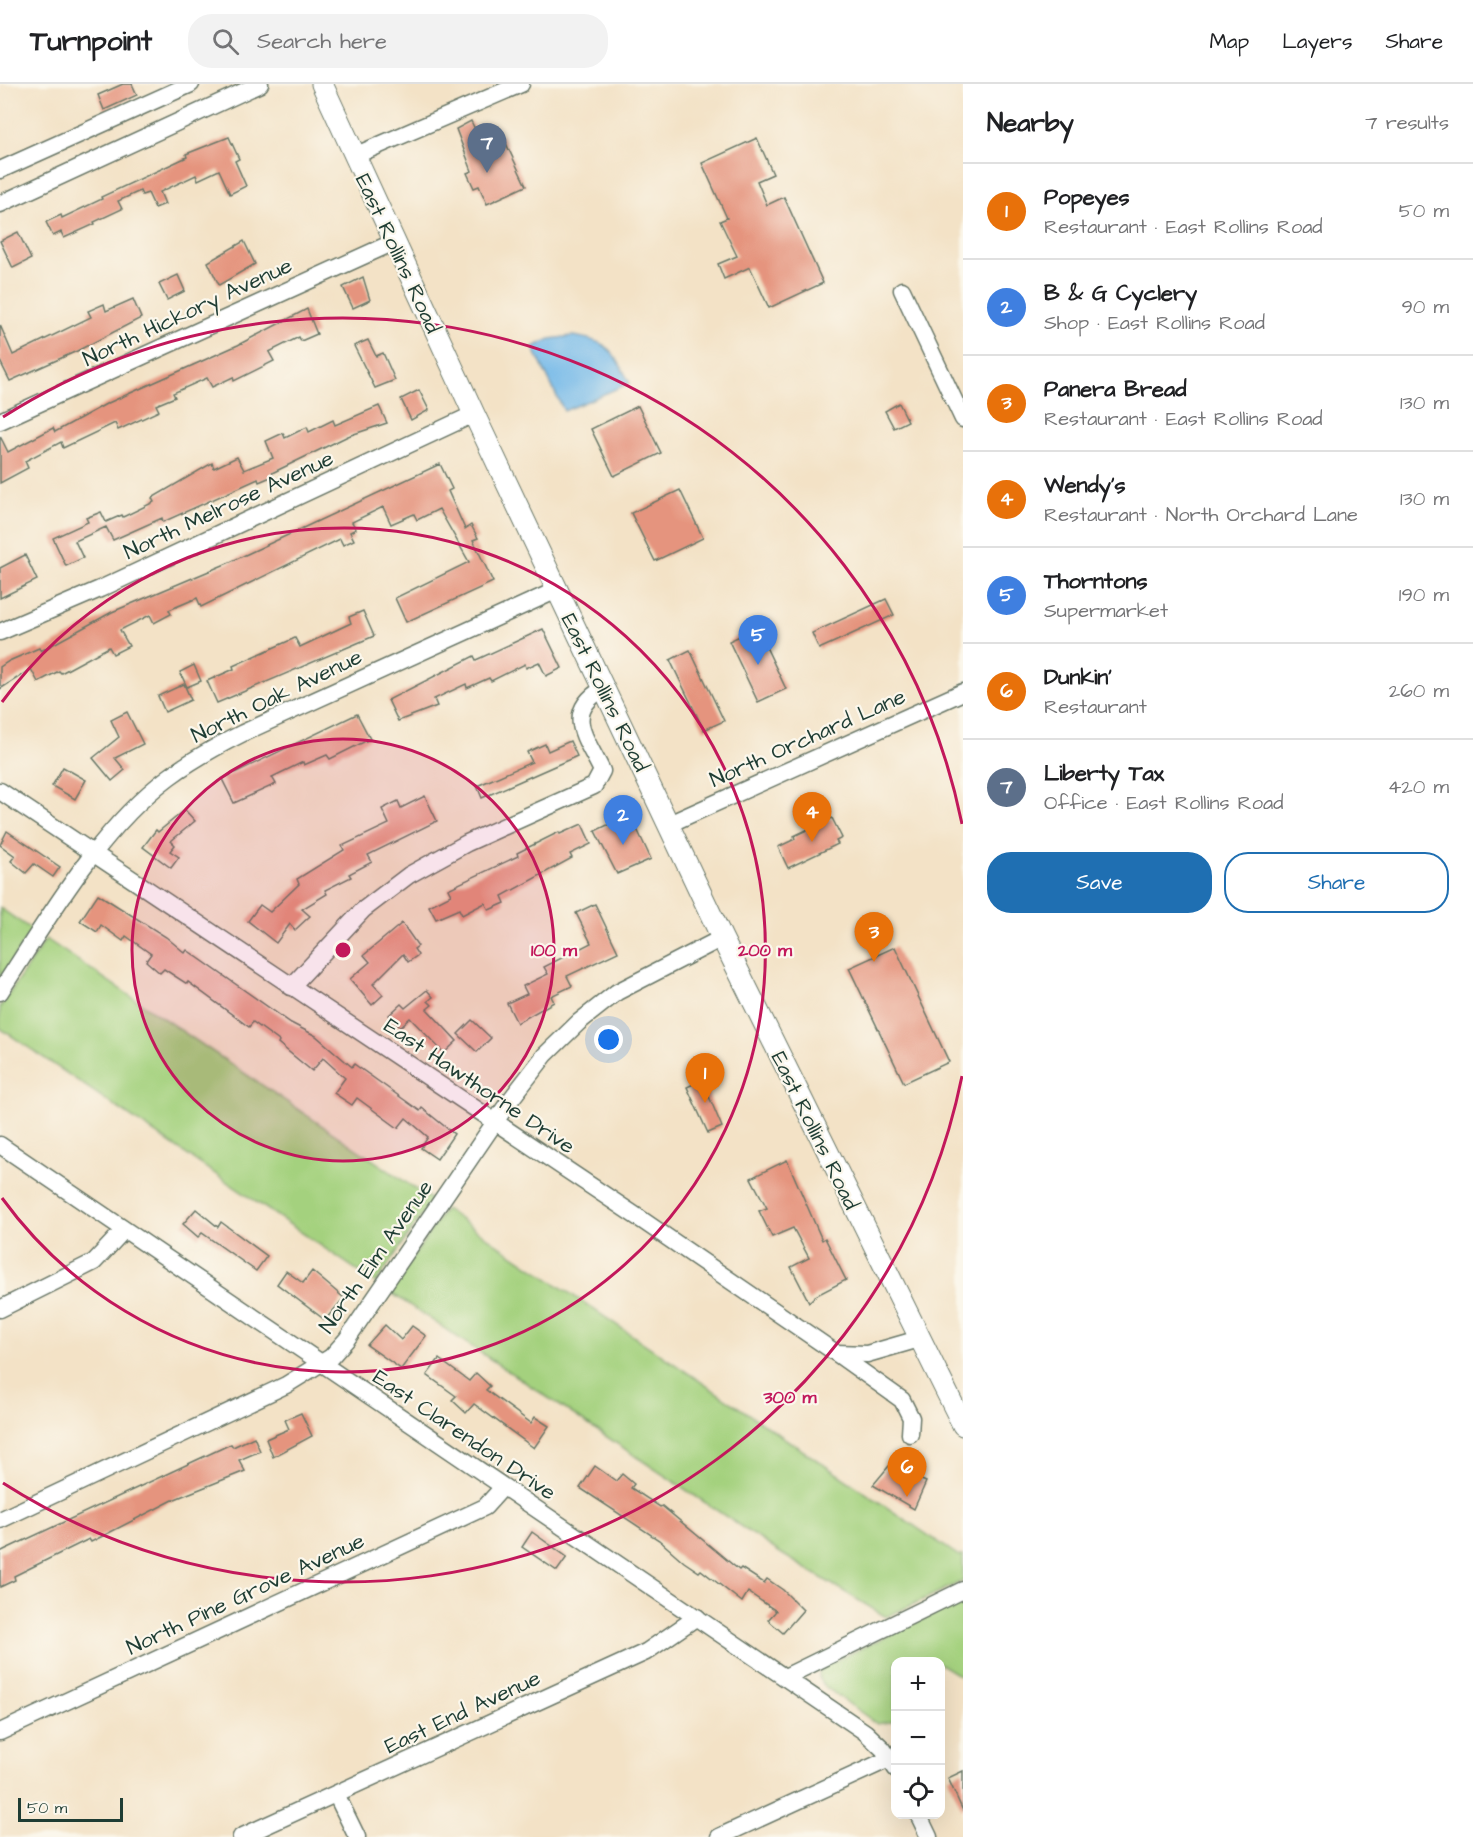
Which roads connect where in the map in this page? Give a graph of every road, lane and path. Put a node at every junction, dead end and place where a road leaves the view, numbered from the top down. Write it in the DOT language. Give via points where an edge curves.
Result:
graph roads {
  1 [pos="191,84"];
  2 [pos="260,84"];
  3 [pos="322,84"];
  4 [pos="521,84"];
  5 [pos="354,156"];
  6 [pos="0,170"];
  7 [pos="0,204"];
  8 [pos="393,242"];
  9 [pos="902,290"];
  10 [pos="474,414"];
  11 [pos="963,419"];
  12 [pos="0,420"];
  13 [pos="557,590"];
  14 [pos="0,632"];
  15 [pos="604,688"];
  16 [pos="963,692"];
  17 [pos="0,791"];
  18 [pos="669,824"];
  19 [pos="94,855"];
  20 [pos="722,938"];
  21 [pos="291,987"];
  22 [pos="0,992"];
  23 [pos="495,1123"];
  24 [pos="0,1145"];
  25 [pos="124,1230"];
  26 [pos="0,1309"];
  27 [pos="918,1339"];
  28 [pos="836,1353"];
  29 [pos="321,1364"];
  30 [pos="963,1425"];
  31 [pos="910,1434"];
  32 [pos="503,1487"];
  33 [pos="0,1520"];
  34 [pos="963,1590"];
  35 [pos="697,1617"];
  36 [pos="785,1677"];
  37 [pos="0,1732"];
  38 [pos="891,1763"];
  39 [pos="891,1764"];
  40 [pos="336,1794"];
  41 [pos="920,1819"];
  42 [pos="241,1837"];
  43 [pos="357,1837"];
  44 [pos="719,1837"];
  45 [pos="929,1837"];
  1 -- 6 [label="street"];
  2 -- 7 [label="street"];
  3 -- 5 [label="main road, East Rollins Road"];
  4 -- 5 [label="street"];
  5 -- 8 [label="main road, East Rollins Road"];
  8 -- 10 [label="main road, East Rollins Road"];
  8 -- 12 [label="street, North Hickory Avenue"];
  9 -- 11 [label="street"];
  10 -- 13 [label="main road, East Rollins Road"];
  10 -- 14 [label="street, North Melrose Avenue"];
  13 -- 15 [label="main road, East Rollins Road"];
  13 -- 19 [label="street, North Oak Avenue" via="202,754 137,805"];
  15 -- 18 [label="main road, East Rollins Road"];
  15 -- 21 [label="street" via="588,698 581,711 580,726 602,771 594,786 467,843 409,874 363,910"];
  16 -- 18 [label="street, North Orchard Lane"];
  17 -- 19 [label="street, East Hawthorne Drive"];
  18 -- 20 [label="main road, East Rollins Road"];
  19 -- 21 [label="street, East Hawthorne Drive"];
  19 -- 22 [label="street, North Oak Avenue"];
  20 -- 23 [label="street, North Elm Avenue" via="617,992 579,1022 545,1055"];
  20 -- 27 [label="main road, East Rollins Road"];
  21 -- 23 [label="street, East Hawthorne Drive"];
  23 -- 28 [label="street, East Hawthorne Drive"];
  23 -- 29 [label="street, North Elm Avenue" via="347,1339"];
  24 -- 25 [label="street, East Clarendon Drive"];
  25 -- 26 [label="street" via="94,1262"];
  25 -- 29 [label="street, East Clarendon Drive"];
  27 -- 28 [label="street" via="867,1354"];
  27 -- 30 [label="main road, East Rollins Road"];
  28 -- 31 [label="street, East Hawthorne Drive" via="902,1401 911,1418"];
  29 -- 32 [label="street, East Clarendon Drive"];
  29 -- 33 [label="street, North Elm Avenue" via="286,1385"];
  32 -- 35 [label="street, East Clarendon Drive"];
  32 -- 37 [label="street, North Pine Grove Avenue" via="485,1507"];
  34 -- 36 [label="street"];
  35 -- 36 [label="street, East Clarendon Drive"];
  35 -- 40 [label="street, East End Avenue" via="645,1652"];
  36 -- 38 [label="street, East Clarendon Drive" via="865,1732"];
  39 -- 44 [label="street"];
  40 -- 42 [label="street, East End Avenue"];
  40 -- 43 [label="street"];
  41 -- 45 [label="street"];
}
